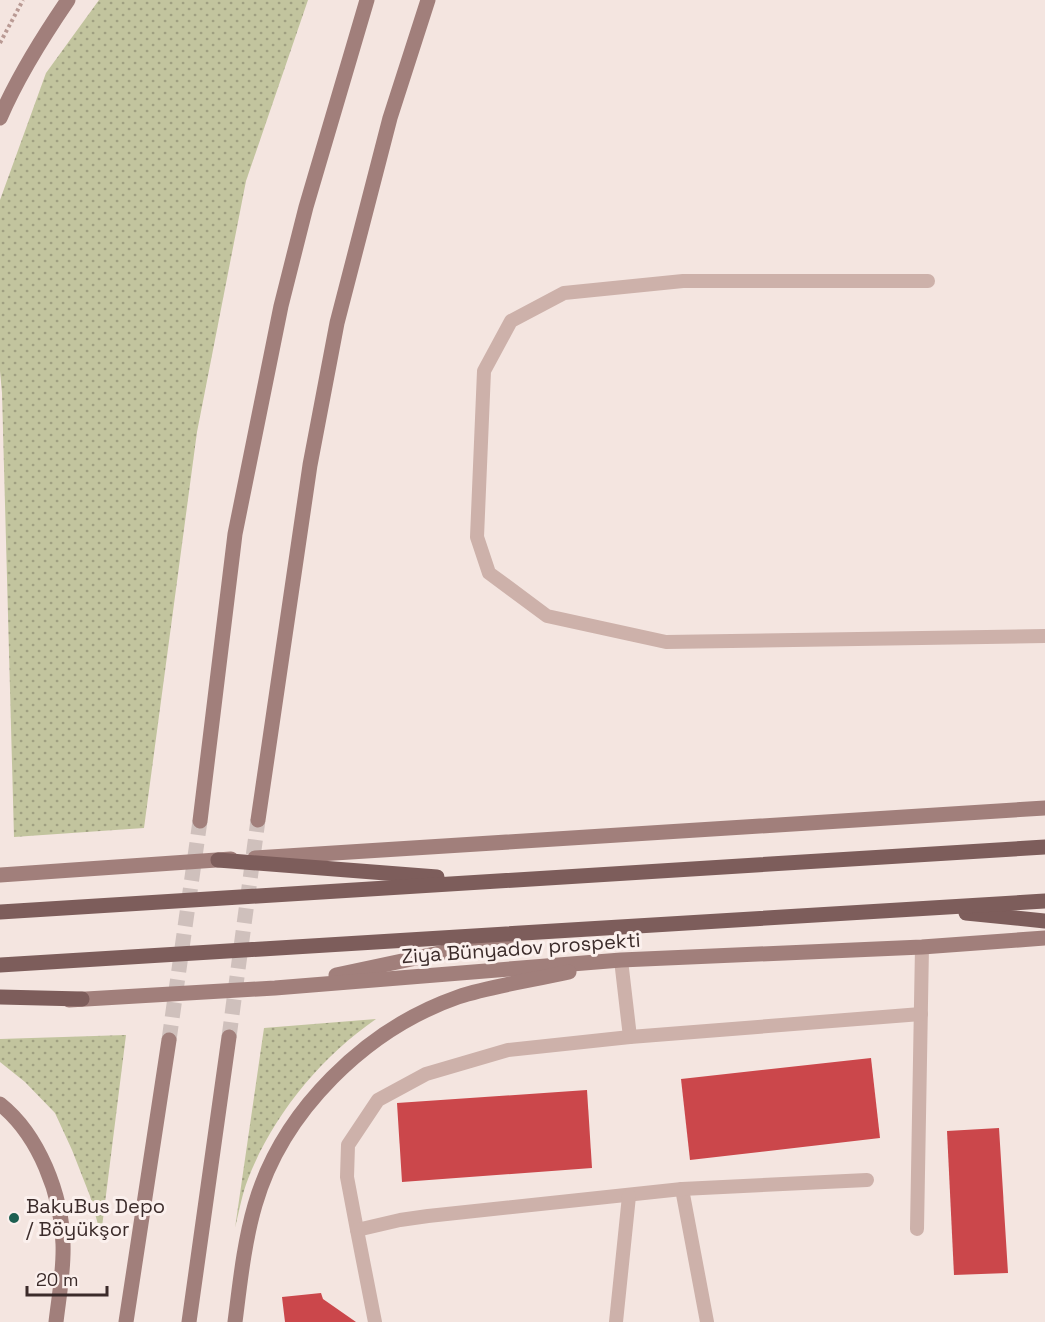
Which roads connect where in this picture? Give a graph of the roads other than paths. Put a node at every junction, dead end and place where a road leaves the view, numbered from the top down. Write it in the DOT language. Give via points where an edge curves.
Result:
graph roads {
  1 [pos="68,0"];
  2 [pos="367,0"];
  3 [pos="428,0"];
  4 [pos="0,118"];
  5 [pos="928,281"];
  6 [pos="1045,636"];
  7 [pos="1045,808"];
  8 [pos="258,820"];
  9 [pos="200,821"];
  10 [pos="1045,847"];
  11 [pos="218,860"];
  12 [pos="0,875"];
  13 [pos="494,881"];
  14 [pos="1045,901"];
  15 [pos="922,909"];
  16 [pos="0,912"];
  17 [pos="1045,921"];
  18 [pos="539,932"];
  19 [pos="1045,939"];
  20 [pos="922,947"];
  21 [pos="621,960"];
  22 [pos="0,965"];
  23 [pos="275,987"];
  24 [pos="0,997"];
  25 [pos="82,999"];
  26 [pos="0,1004"];
  27 [pos="921,1014"];
  28 [pos="229,1037"];
  29 [pos="630,1037"];
  30 [pos="169,1040"];
  31 [pos="0,1104"];
  32 [pos="867,1180"];
  33 [pos="682,1189"];
  34 [pos="629,1196"];
  35 [pos="917,1229"];
  36 [pos="357,1230"];
  37 [pos="56,1322"];
  38 [pos="126,1322"];
  39 [pos="189,1322"];
  40 [pos="235,1322"];
  41 [pos="375,1322"];
  42 [pos="616,1322"];
  43 [pos="707,1322"];
  1 -- 4 [label="main road" via="39,42"];
  2 -- 9 [label="main road" via="284,295 235,534"];
  3 -- 8 [label="main road" via="387,129 337,323 310,465"];
  5 -- 6 [label="lane" via="683,281 564,293 511,321 484,371 477,537 489,573 547,616 666,642"];
  7 -- 11 [label="main road"];
  10 -- 13 [label="main road"];
  11 -- 12 [label="main road"];
  11 -- 13 [label="main road"];
  13 -- 16 [label="main road"];
  14 -- 15 [label="main road, Ziya Bünyadov prospekti"];
  15 -- 17 [label="main road"];
  15 -- 18 [label="main road, Ziya Bünyadov prospekti"];
  18 -- 22 [label="main road, Ziya Bünyadov prospekti"];
  18 -- 23 [label="main road"];
  19 -- 20 [label="main road, Ziya Bünyadov prospekti"];
  20 -- 21 [label="main road, Ziya Bünyadov prospekti"];
  20 -- 27 [label="lane"];
  21 -- 23 [label="main road, Ziya Bünyadov prospekti"];
  21 -- 29 [label="lane"];
  21 -- 40 [label="main road" via="460,997 423,1011 354,1058 320,1091 272,1160 255,1205"];
  23 -- 25 [label="main road, Ziya Bünyadov prospekti"];
  24 -- 25 [label="main road"];
  25 -- 26 [label="main road, Ziya Bünyadov prospekti"];
  27 -- 29 [label="lane"];
  27 -- 35 [label="lane"];
  28 -- 39 [label="main road"];
  29 -- 36 [label="lane" via="508,1050 426,1074 378,1100 348,1145 347,1177"];
  30 -- 38 [label="main road"];
  31 -- 37 [label="main road" via="41,1155 57,1197 63,1243"];
  32 -- 33 [label="lane"];
  33 -- 34 [label="lane"];
  33 -- 43 [label="lane"];
  34 -- 36 [label="lane" via="419,1217"];
  34 -- 42 [label="lane"];
  36 -- 41 [label="lane"];
}
